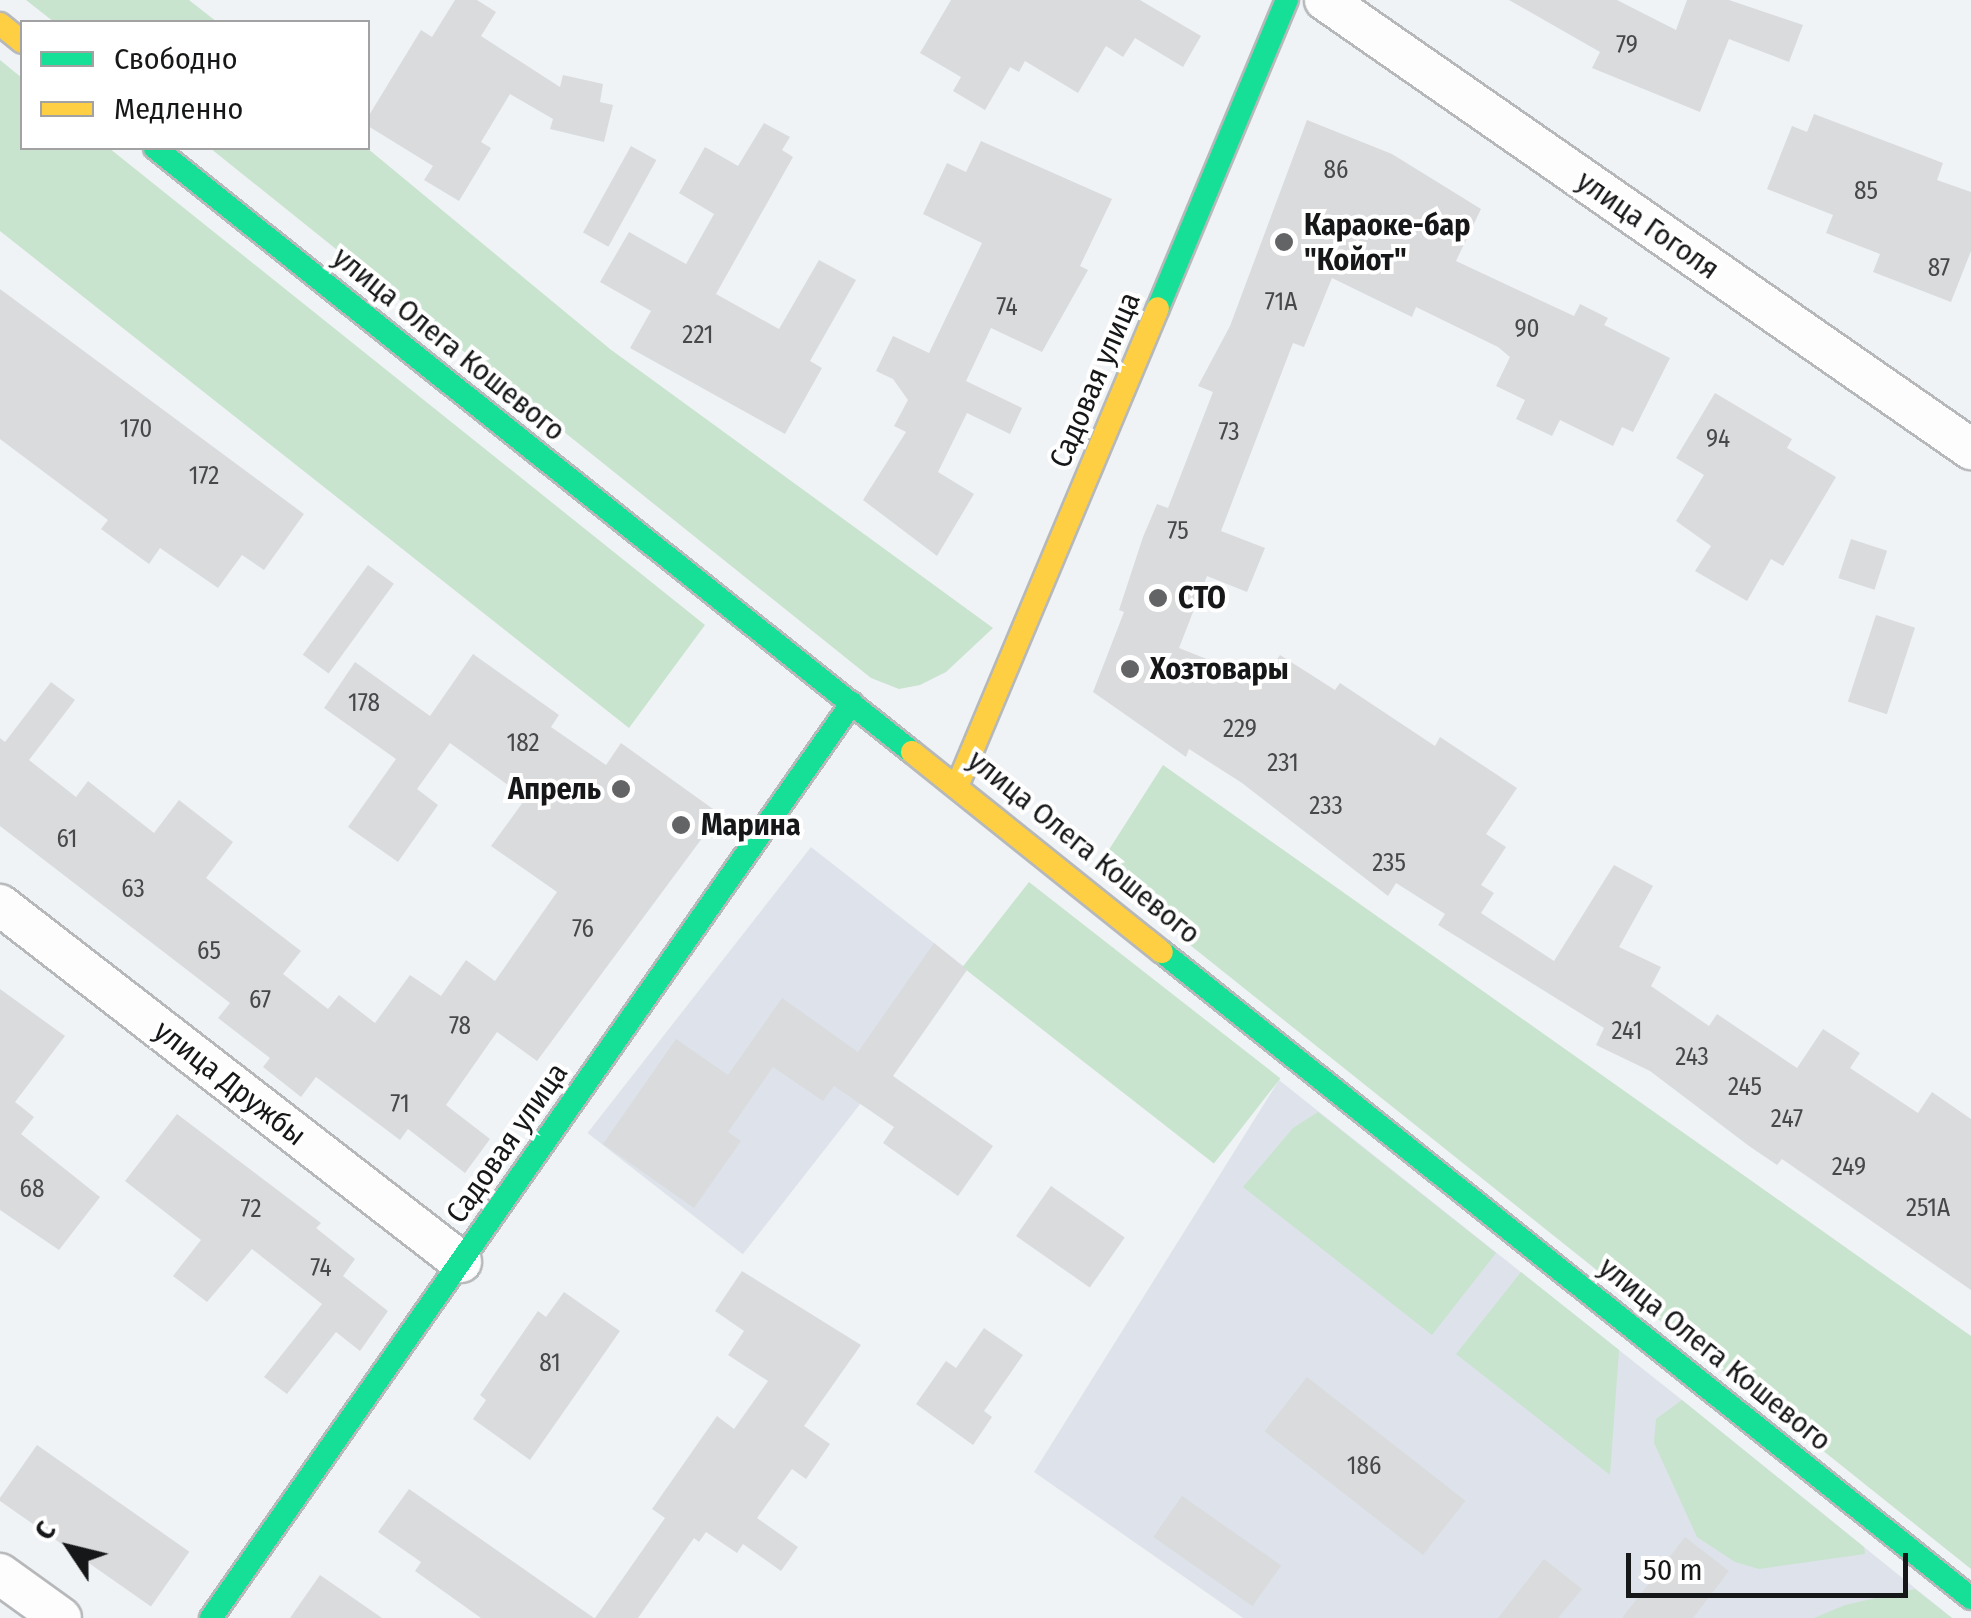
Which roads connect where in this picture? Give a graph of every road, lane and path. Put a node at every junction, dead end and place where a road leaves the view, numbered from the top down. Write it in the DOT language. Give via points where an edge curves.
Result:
graph roads {
  1 [pos="1287,0"];
  2 [pos="1325,0"];
  3 [pos="0,24"];
  4 [pos="20,40"];
  5 [pos="158,150"];
  6 [pos="1971,449"];
  7 [pos="852,703"];
  8 [pos="958,784"];
  9 [pos="0,905"];
  10 [pos="461,1262"];
  11 [pos="0,1574"];
  12 [pos="1971,1598"];
  13 [pos="61,1618"];
  14 [pos="211,1618"];
  1 -- 8 [label="street, Садовая улица"];
  2 -- 6 [label="street, улица Гоголя"];
  3 -- 4 [label="street"];
  5 -- 7 [label="street, улица Олега Кошевого"];
  7 -- 8 [label="street, улица Олега Кошевого"];
  7 -- 10 [label="street, Садовая улица"];
  8 -- 12 [label="street, улица Олега Кошевого"];
  9 -- 10 [label="street, улица Дружбы"];
  10 -- 14 [label="street, Садовая улица"];
  11 -- 13 [label="street"];
}
